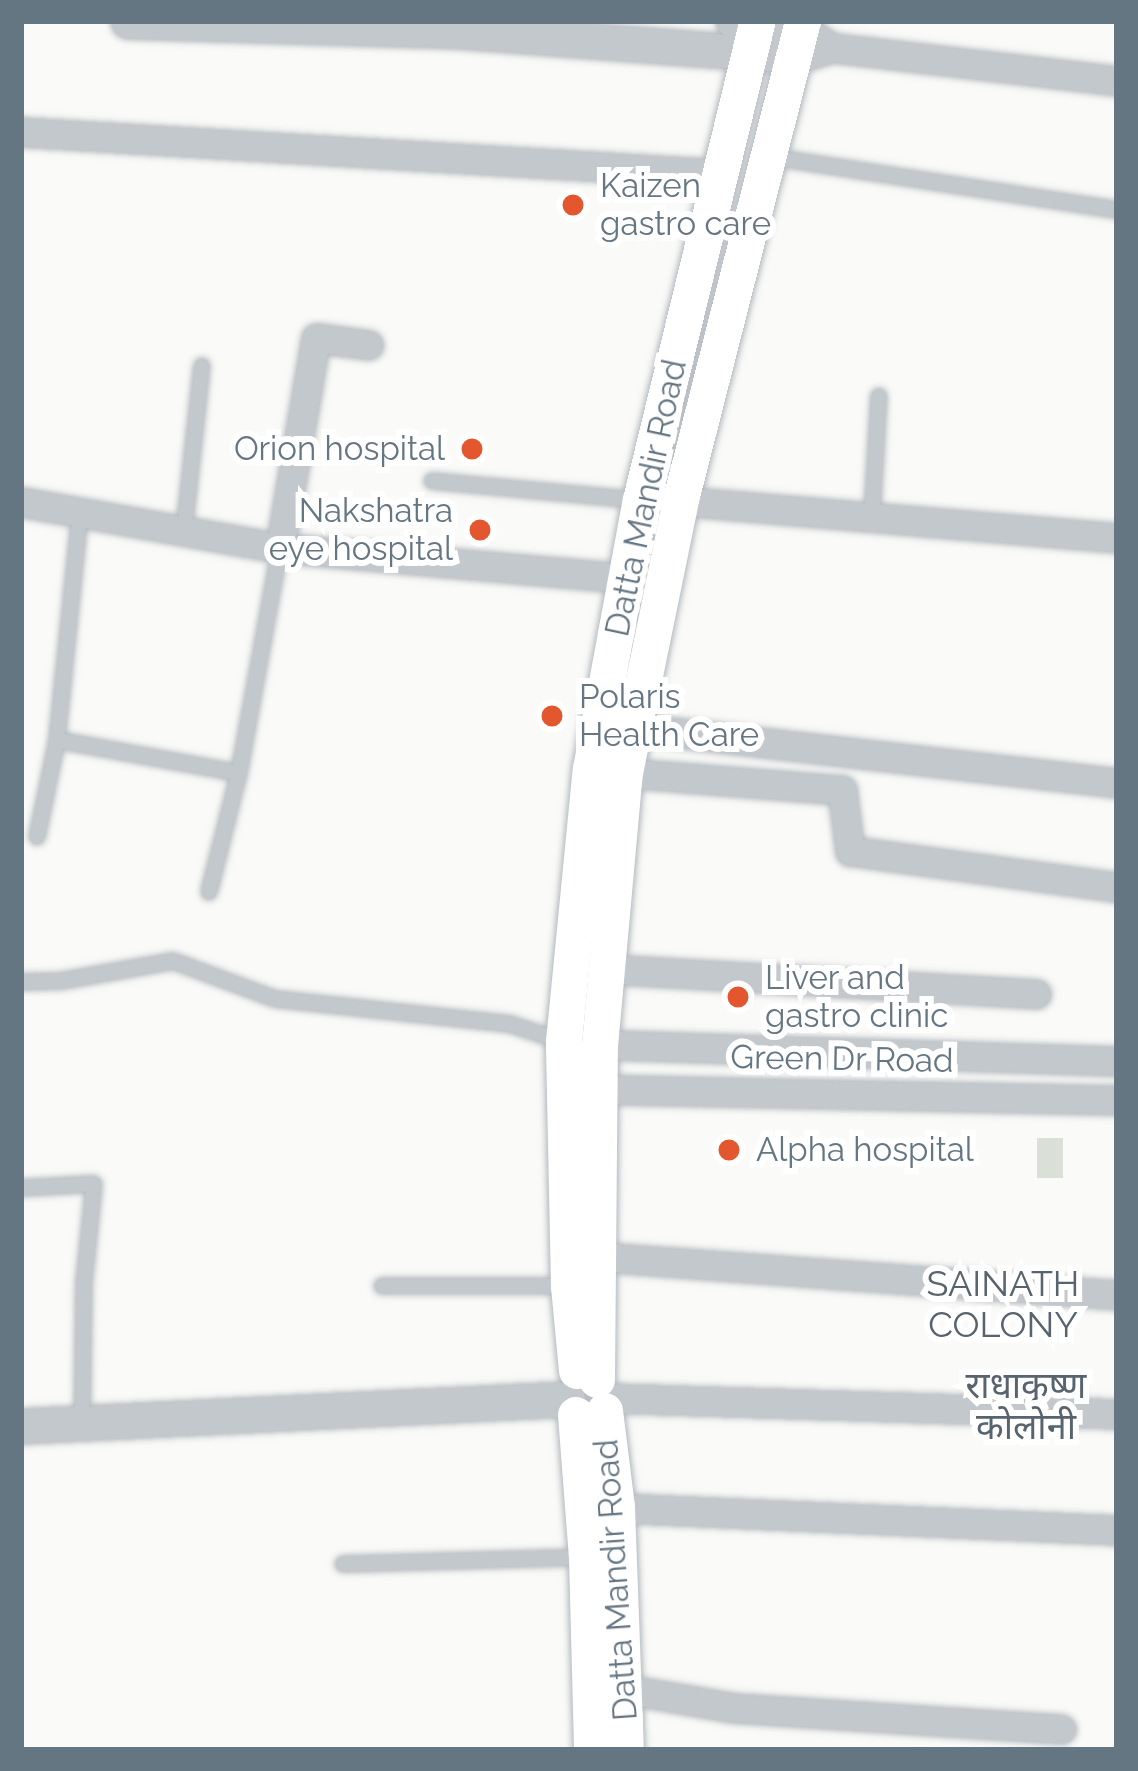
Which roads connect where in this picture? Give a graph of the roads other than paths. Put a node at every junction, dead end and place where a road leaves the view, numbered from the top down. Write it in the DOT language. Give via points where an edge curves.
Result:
graph roads {
  1 [pos="128,21"];
  2 [pos="750,30"];
  3 [pos="806,38"];
  4 [pos="1117,81"];
  5 [pos="21,132"];
  6 [pos="766,156"];
  7 [pos="720,174"];
  8 [pos="1117,210"];
  9 [pos="369,345"];
  10 [pos="202,365"];
  11 [pos="879,396"];
  12 [pos="432,481"];
  13 [pos="641,500"];
  14 [pos="681,500"];
  15 [pos="21,504"];
  16 [pos="80,512"];
  17 [pos="872,516"];
  18 [pos="184,531"];
  19 [pos="1117,538"];
  20 [pos="280,548"];
  21 [pos="643,583"];
  22 [pos="635,728"];
  23 [pos="57,740"];
  24 [pos="239,773"];
  25 [pos="626,773"];
  26 [pos="1117,783"];
  27 [pos="37,837"];
  28 [pos="1117,886"];
  29 [pos="209,892"];
  30 [pos="605,969"];
  31 [pos="21,982"];
  32 [pos="1036,994"];
  33 [pos="582,1044"];
  34 [pos="657,1048"];
  35 [pos="1013,1058"];
  36 [pos="1117,1061"];
  37 [pos="582,1089"];
  38 [pos="656,1091"];
  39 [pos="1013,1098"];
  40 [pos="1117,1100"];
  41 [pos="21,1188"];
  42 [pos="600,1257"];
  43 [pos="382,1286"];
  44 [pos="569,1286"];
  45 [pos="1117,1295"];
  46 [pos="589,1397"];
  47 [pos="1117,1414"];
  48 [pos="82,1423"];
  49 [pos="21,1426"];
  50 [pos="617,1508"];
  51 [pos="1117,1530"];
  52 [pos="587,1557"];
  53 [pos="344,1564"];
  54 [pos="608,1686"];
  55 [pos="1061,1729"];
  56 [pos="592,1750"];
  57 [pos="626,1750"];
  1 -- 2 [label="street"];
  2 -- 3 [label="street"];
  2 -- 7 [label="main road, Datta Mandir Road"];
  3 -- 4 [label="street"];
  3 -- 6 [label="main road, Datta Mandir Road"];
  5 -- 7 [label="street"];
  6 -- 8 [label="lane"];
  6 -- 14 [label="main road, Datta Mandir Road"];
  7 -- 13 [label="main road, Datta Mandir Road"];
  9 -- 20 [label="street" via="316,338"];
  10 -- 18 [label="lane"];
  11 -- 17 [label="lane"];
  12 -- 13 [label="lane"];
  13 -- 14 [label="street"];
  13 -- 21 [label="main road, Datta Mandir Road"];
  14 -- 17 [label="street"];
  14 -- 21 [label="main road, Datta Mandir Road"];
  15 -- 16 [label="street"];
  16 -- 18 [label="street"];
  16 -- 23 [label="lane"];
  17 -- 19 [label="street"];
  18 -- 20 [label="street"];
  20 -- 21 [label="street"];
  20 -- 24 [label="lane"];
  21 -- 22 [label="main road, Datta Mandir Road"];
  21 -- 33 [label="main road, Datta Mandir Road" via="591,769"];
  22 -- 25 [label="main road, Datta Mandir Road"];
  22 -- 26 [label="street"];
  23 -- 24 [label="lane"];
  23 -- 27 [label="lane"];
  24 -- 29 [label="lane"];
  25 -- 28 [label="street" via="842,790 850,851"];
  25 -- 30 [label="main road, Datta Mandir Road"];
  30 -- 32 [label="street"];
  30 -- 33 [label="main road, Datta Mandir Road"];
  31 -- 33 [label="lane" via="173,961 274,999 510,1024"];
  33 -- 34 [label="street, Green Dr Road"];
  33 -- 37 [label="main road, Datta Mandir Road"];
  34 -- 35 [label="street, Green Dr Road"];
  34 -- 38 [label="street"];
  35 -- 36 [label="street, Green Dr Road"];
  35 -- 39 [label="street"];
  37 -- 38 [label="street, Green Dr Road"];
  37 -- 42 [label="main road, Datta Mandir Road"];
  37 -- 44 [label="main road, Datta Mandir Road"];
  38 -- 39 [label="street, Green Dr Road"];
  39 -- 40 [label="street, Green Dr Road"];
  41 -- 48 [label="lane" via="94,1184"];
  42 -- 45 [label="street"];
  42 -- 46 [label="main road, Datta Mandir Road"];
  43 -- 44 [label="lane"];
  44 -- 46 [label="main road, Datta Mandir Road"];
  46 -- 47 [label="street"];
  46 -- 48 [label="street"];
  46 -- 50 [label="main road, Datta Mandir Road"];
  46 -- 52 [label="main road, Datta Mandir Road"];
  48 -- 49 [label="street"];
  50 -- 51 [label="street"];
  50 -- 54 [label="main road, Datta Mandir Road"];
  52 -- 53 [label="lane"];
  52 -- 54 [label="main road, Datta Mandir Road"];
  54 -- 55 [label="street" via="735,1708"];
  54 -- 56 [label="main road, Datta Mandir Road"];
  54 -- 57 [label="main road, Datta Mandir Road"];
}
